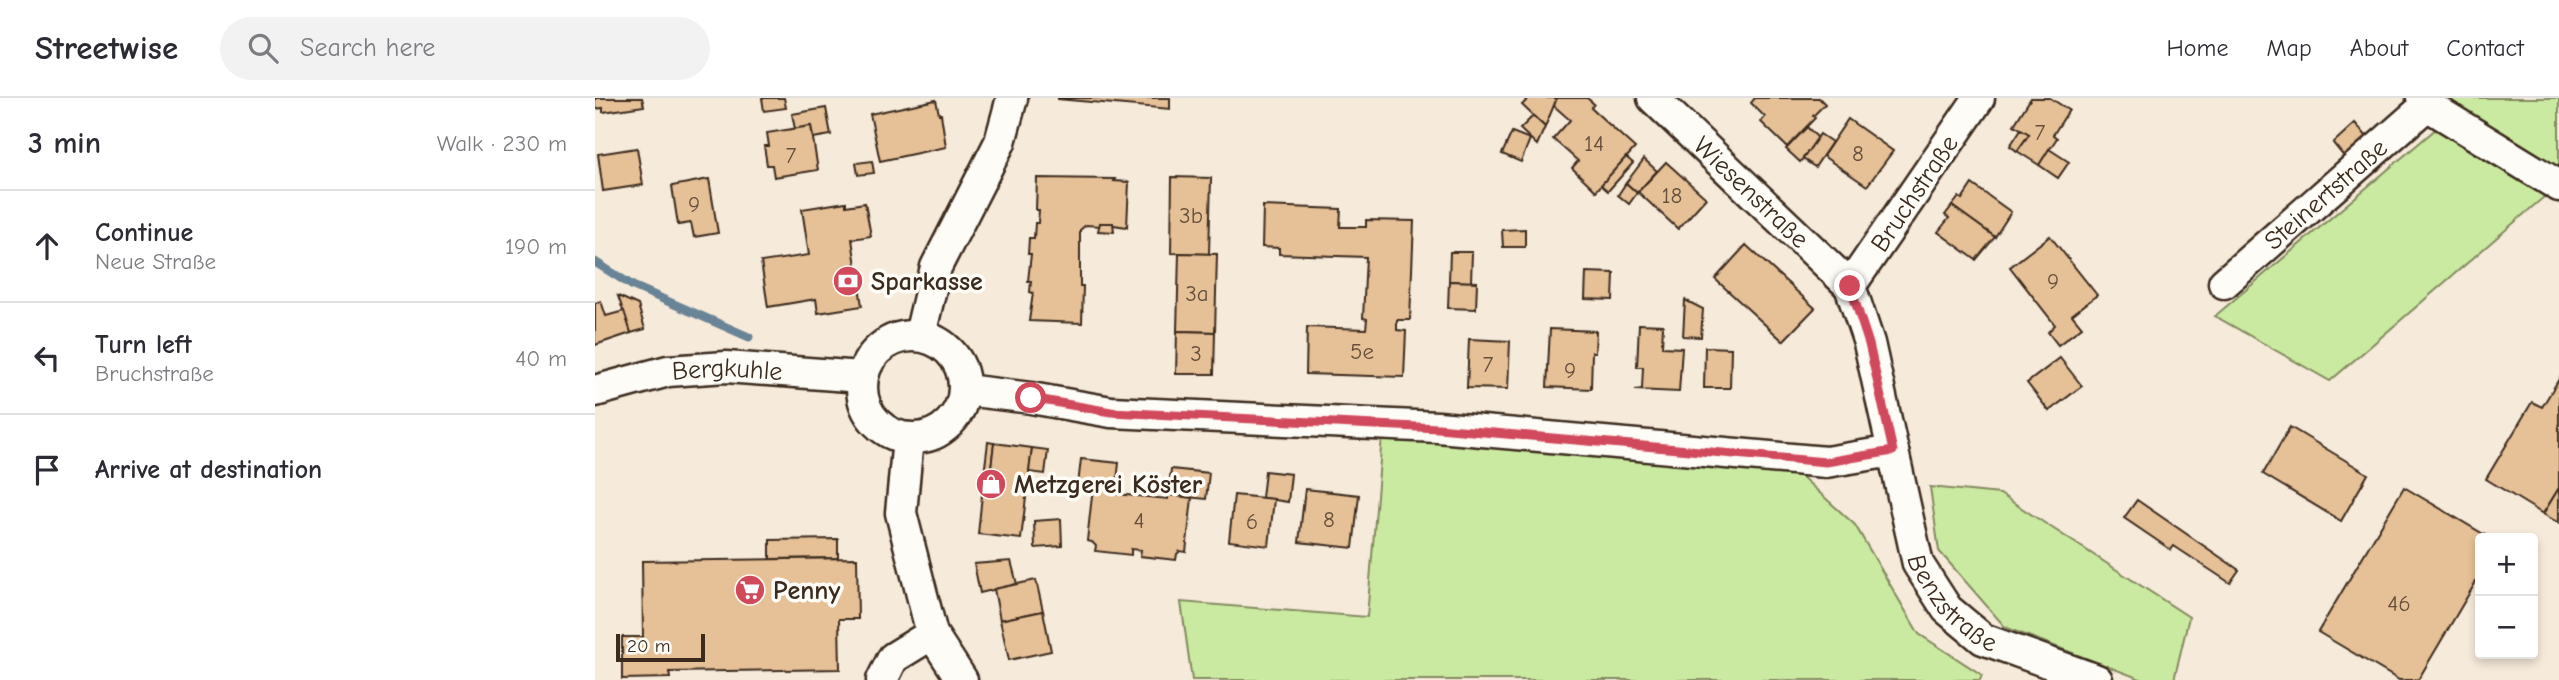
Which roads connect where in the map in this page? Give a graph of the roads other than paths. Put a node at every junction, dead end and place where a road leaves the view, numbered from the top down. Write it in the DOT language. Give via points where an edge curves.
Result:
graph roads {
  1 [pos="1012,98"];
  2 [pos="1653,98"];
  3 [pos="1979,98"];
  4 [pos="2425,102"];
  5 [pos="2559,186"];
  6 [pos="2224,282"];
  7 [pos="1850,286"];
  8 [pos="920,335"];
  9 [pos="862,377"];
  10 [pos="965,390"];
  11 [pos="595,391"];
  12 [pos="908,438"];
  13 [pos="1893,451"];
  14 [pos="932,634"];
  15 [pos="882,680"];
  16 [pos="962,680"];
  17 [pos="2097,680"];
  1 -- 8 [label="street" via="1000,142 936,267"];
  2 -- 7 [label="street, Wiesenstraße"];
  3 -- 7 [label="street, Bruchstraße"];
  4 -- 5 [label="street, Steinertstraße"];
  4 -- 6 [label="street, Steinertstraße"];
  7 -- 13 [label="street" via="1869,344"];
  8 -- 9 [label="street" via="904,335 884,344 872,355"];
  8 -- 10 [label="street" via="944,345 956,358"];
  9 -- 11 [label="street, Bergkuhle" via="726,367 668,372"];
  9 -- 12 [label="street" via="865,406 874,421 890,433"];
  10 -- 12 [label="street" via="960,410 948,425 931,435"];
  10 -- 13 [label="street" via="1111,412 1438,428 1826,462"];
  12 -- 14 [label="street" via="901,513"];
  13 -- 17 [label="street, Benzstraße" via="1918,564 1947,609 1983,639"];
  14 -- 15 [label="street" via="893,658"];
  14 -- 16 [label="street"];
}
